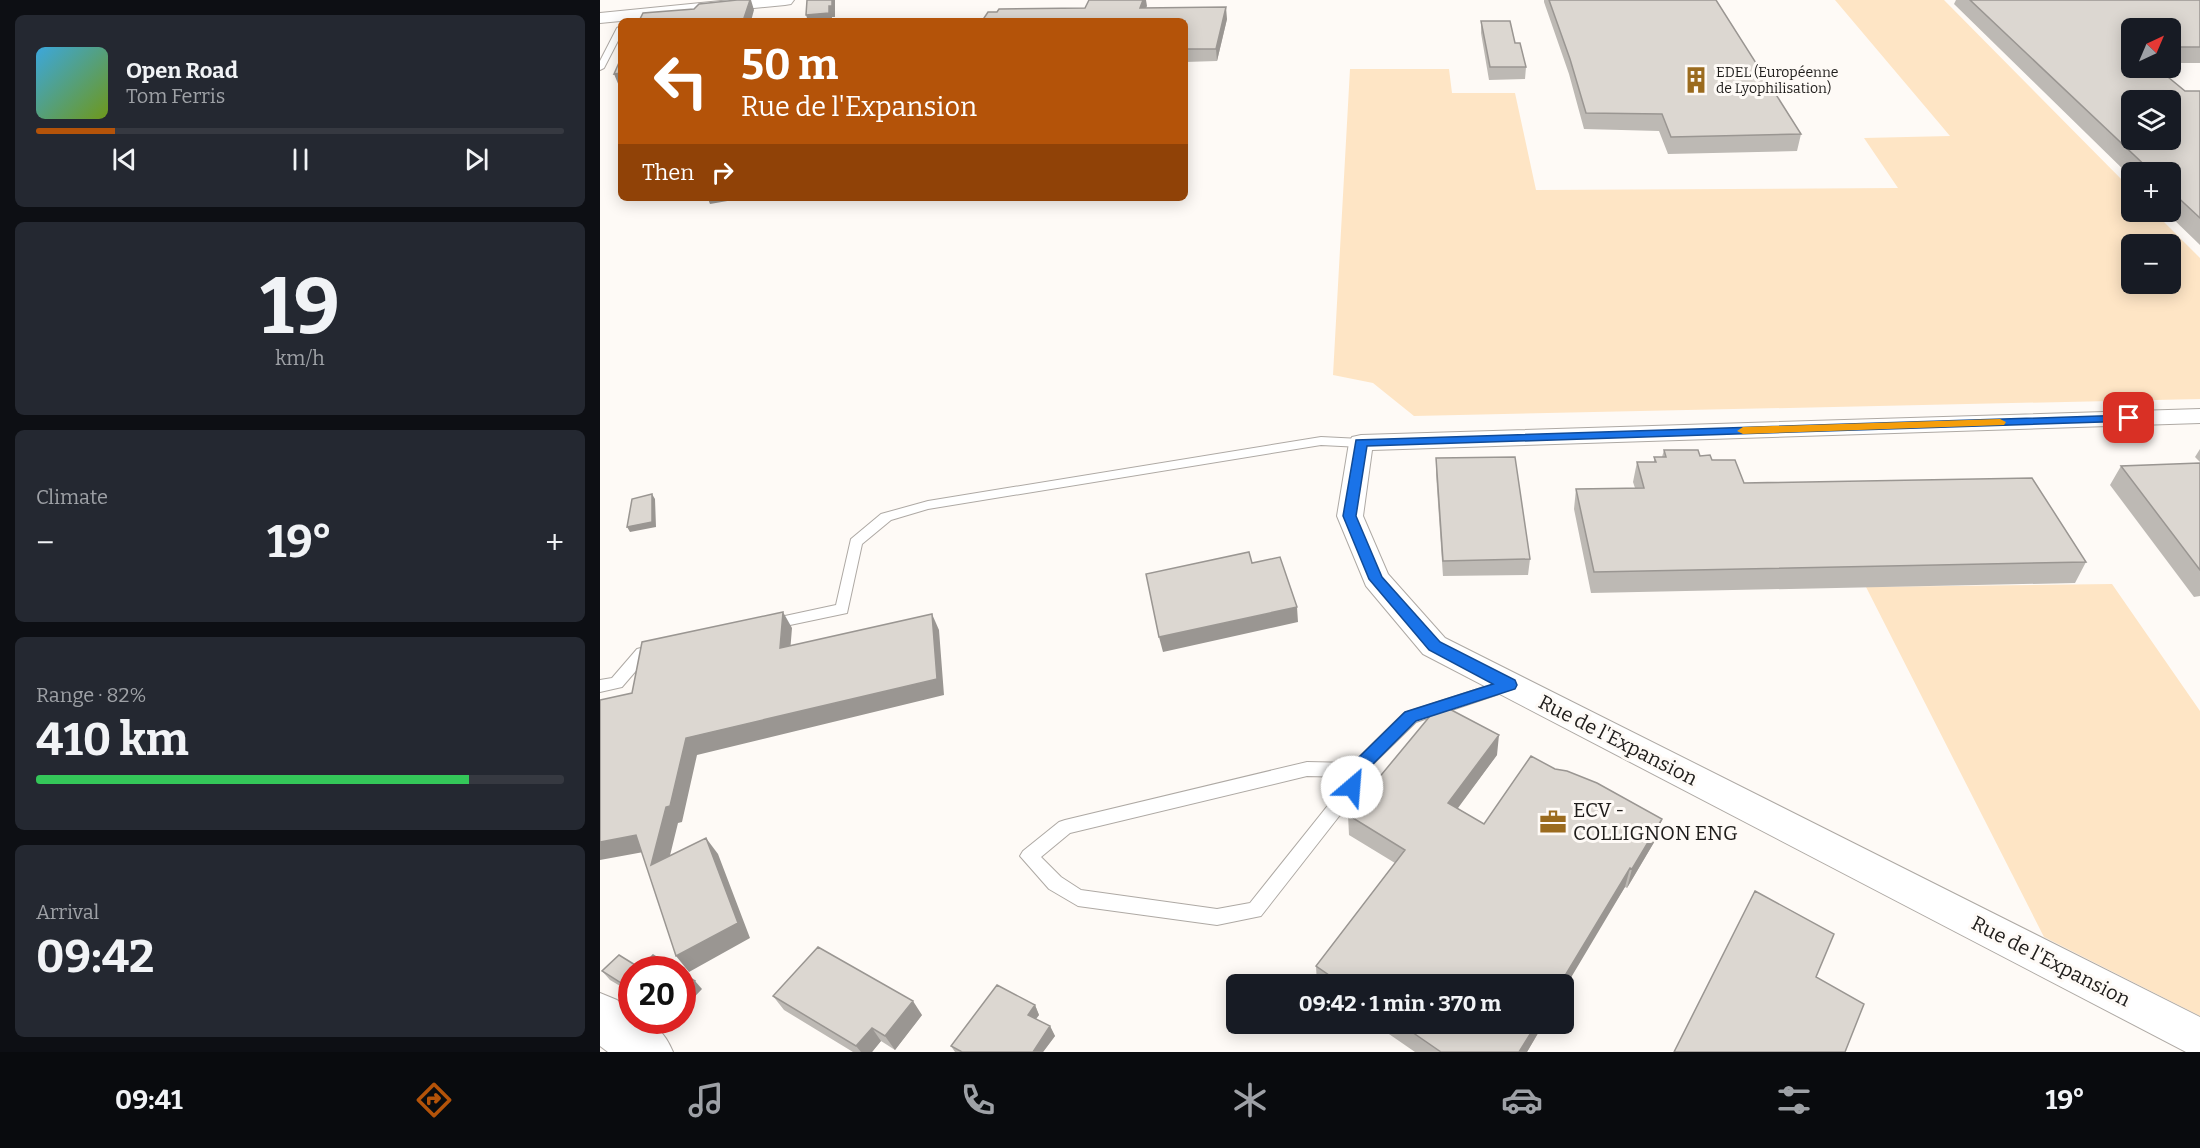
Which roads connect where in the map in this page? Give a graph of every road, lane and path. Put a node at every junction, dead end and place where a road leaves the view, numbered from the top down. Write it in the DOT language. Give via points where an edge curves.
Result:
graph roads {
  1 [pos="785,0"];
  2 [pos="600,18"];
  3 [pos="653,18"];
  4 [pos="618,21"];
  5 [pos="618,34"];
  6 [pos="600,68"];
  7 [pos="2200,416"];
  8 [pos="1361,442"];
  9 [pos="753,628"];
  10 [pos="676,646"];
  11 [pos="1509,685"];
  12 [pos="600,686"];
  13 [pos="1357,770"];
  14 [pos="600,1017"];
  15 [pos="2200,1038"];
  16 [pos="648,1052"];
  1 -- 3 [label="street"];
  2 -- 4 [label="street"];
  5 -- 6 [label="lane"];
  7 -- 8 [label="street"];
  8 -- 9 [label="lane" via="1321,441 928,505 886,517 856,542 842,609"];
  8 -- 11 [label="street, Rue de l'Expansion" via="1350,516 1376,579 1434,646"];
  10 -- 12 [label="lane" via="642,653 617,683"];
  11 -- 13 [label="lane" via="1410,717"];
  11 -- 15 [label="street, Rue de l'Expansion"];
  13 -- 13 [label="lane" via="1307,769 1065,827 1029,856 1054,883 1078,898 1217,917 1255,910 1352,787"];
  14 -- 16 [label="street"];
}
